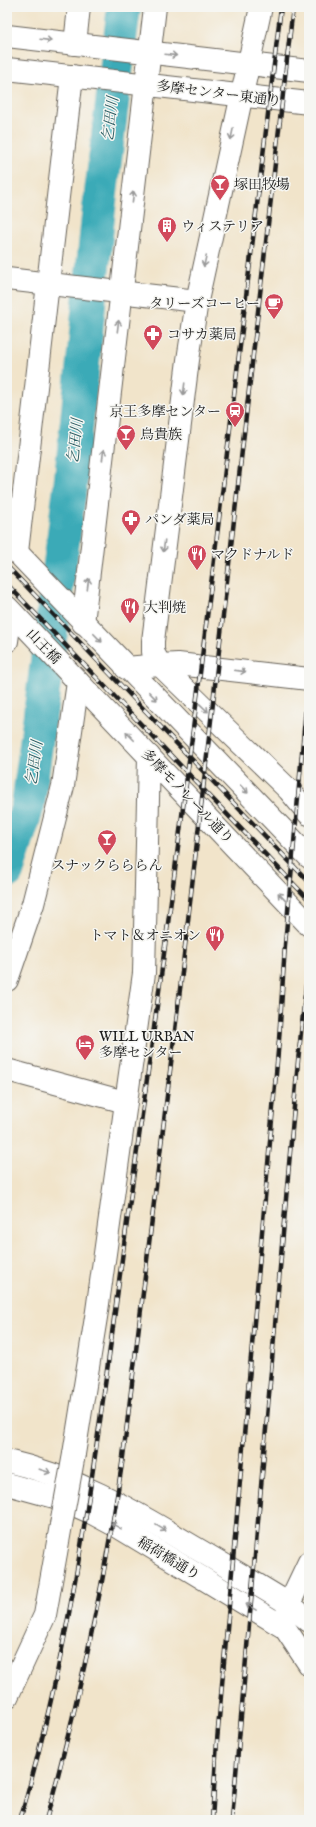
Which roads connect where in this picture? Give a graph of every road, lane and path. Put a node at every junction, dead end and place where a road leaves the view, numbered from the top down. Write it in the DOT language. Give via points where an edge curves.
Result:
graph roads {
  1 [pos="79,7"];
  2 [pos="155,7"];
  3 [pos="261,7"];
  4 [pos="7,36"];
  5 [pos="83,45"];
  6 [pos="141,52"];
  7 [pos="248,64"];
  8 [pos="7,69"];
  9 [pos="309,71"];
  10 [pos="80,77"];
  11 [pos="137,84"];
  12 [pos="241,96"];
  13 [pos="309,103"];
  14 [pos="7,279"];
  15 [pos="56,284"];
  16 [pos="116,291"];
  17 [pos="197,301"];
  18 [pos="18,553"];
  19 [pos="13,614"];
  20 [pos="77,616"];
  21 [pos="7,641"];
  22 [pos="160,665"];
  23 [pos="126,668"];
  24 [pos="72,675"];
  25 [pos="309,680"];
  26 [pos="149,756"];
  27 [pos="309,814"];
  28 [pos="309,857"];
  29 [pos="309,925"];
  30 [pos="7,980"];
  31 [pos="7,1070"];
  32 [pos="126,1102"];
  33 [pos="7,1461"];
  34 [pos="7,1484"];
  35 [pos="309,1562"];
  36 [pos="289,1604"];
  37 [pos="308,1618"];
  38 [pos="285,1628"];
  39 [pos="309,1664"];
  40 [pos="7,1697"];
  1 -- 5 [label="street"];
  2 -- 6 [label="street"];
  3 -- 7 [label="street"];
  4 -- 5 [label="street, one-way"];
  5 -- 6 [label="street"];
  6 -- 7 [label="street, one-way"];
  6 -- 11 [label="street"];
  7 -- 9 [label="street"];
  7 -- 12 [label="street"];
  8 -- 10 [label="street"];
  10 -- 11 [label="street, 多摩センター東通り"];
  10 -- 15 [label="street"];
  11 -- 12 [label="street, 多摩センター東通り"];
  16 -- 11 [label="street, one-way"];
  12 -- 13 [label="street, 多摩センター東通り"];
  12 -- 17 [label="street, one-way"];
  14 -- 15 [label="street"];
  15 -- 16 [label="street"];
  15 -- 18 [label="street"];
  16 -- 17 [label="street"];
  20 -- 16 [label="street, one-way"];
  17 -- 22 [label="street, one-way" via="184,384 153,641 153,652"];
  18 -- 20 [label="street"];
  19 -- 21 [label="street"];
  19 -- 24 [label="street, 山王橋"];
  20 -- 23 [label="street, one-way"];
  22 -- 23 [label="street"];
  22 -- 25 [label="street, one-way" via="178,664"];
  22 -- 27 [label="street, one-way" via="289,790"];
  23 -- 28 [label="street, one-way"];
  26 -- 24 [label="street, 多摩モノレール通り, one-way"];
  24 -- 30 [label="street" via="63,786 33,904"];
  29 -- 26 [label="street, 多摩モノレール通り, one-way"];
  26 -- 32 [label="street" via="144,973"];
  31 -- 32 [label="street"];
  32 -- 40 [label="street, bridge" via="97,1311 45,1614"];
  33 -- 36 [label="street, 稲荷橋通り, one-way" via="42,1470 96,1491"];
  38 -- 34 [label="street, 稲荷橋通り, one-way" via="90,1512 58,1498"];
  35 -- 36 [label="street"];
  36 -- 37 [label="street, 稲荷橋通り"];
  36 -- 38 [label="street"];
  37 -- 38 [label="street"];
  38 -- 39 [label="street, 稲荷橋通り"];
}
